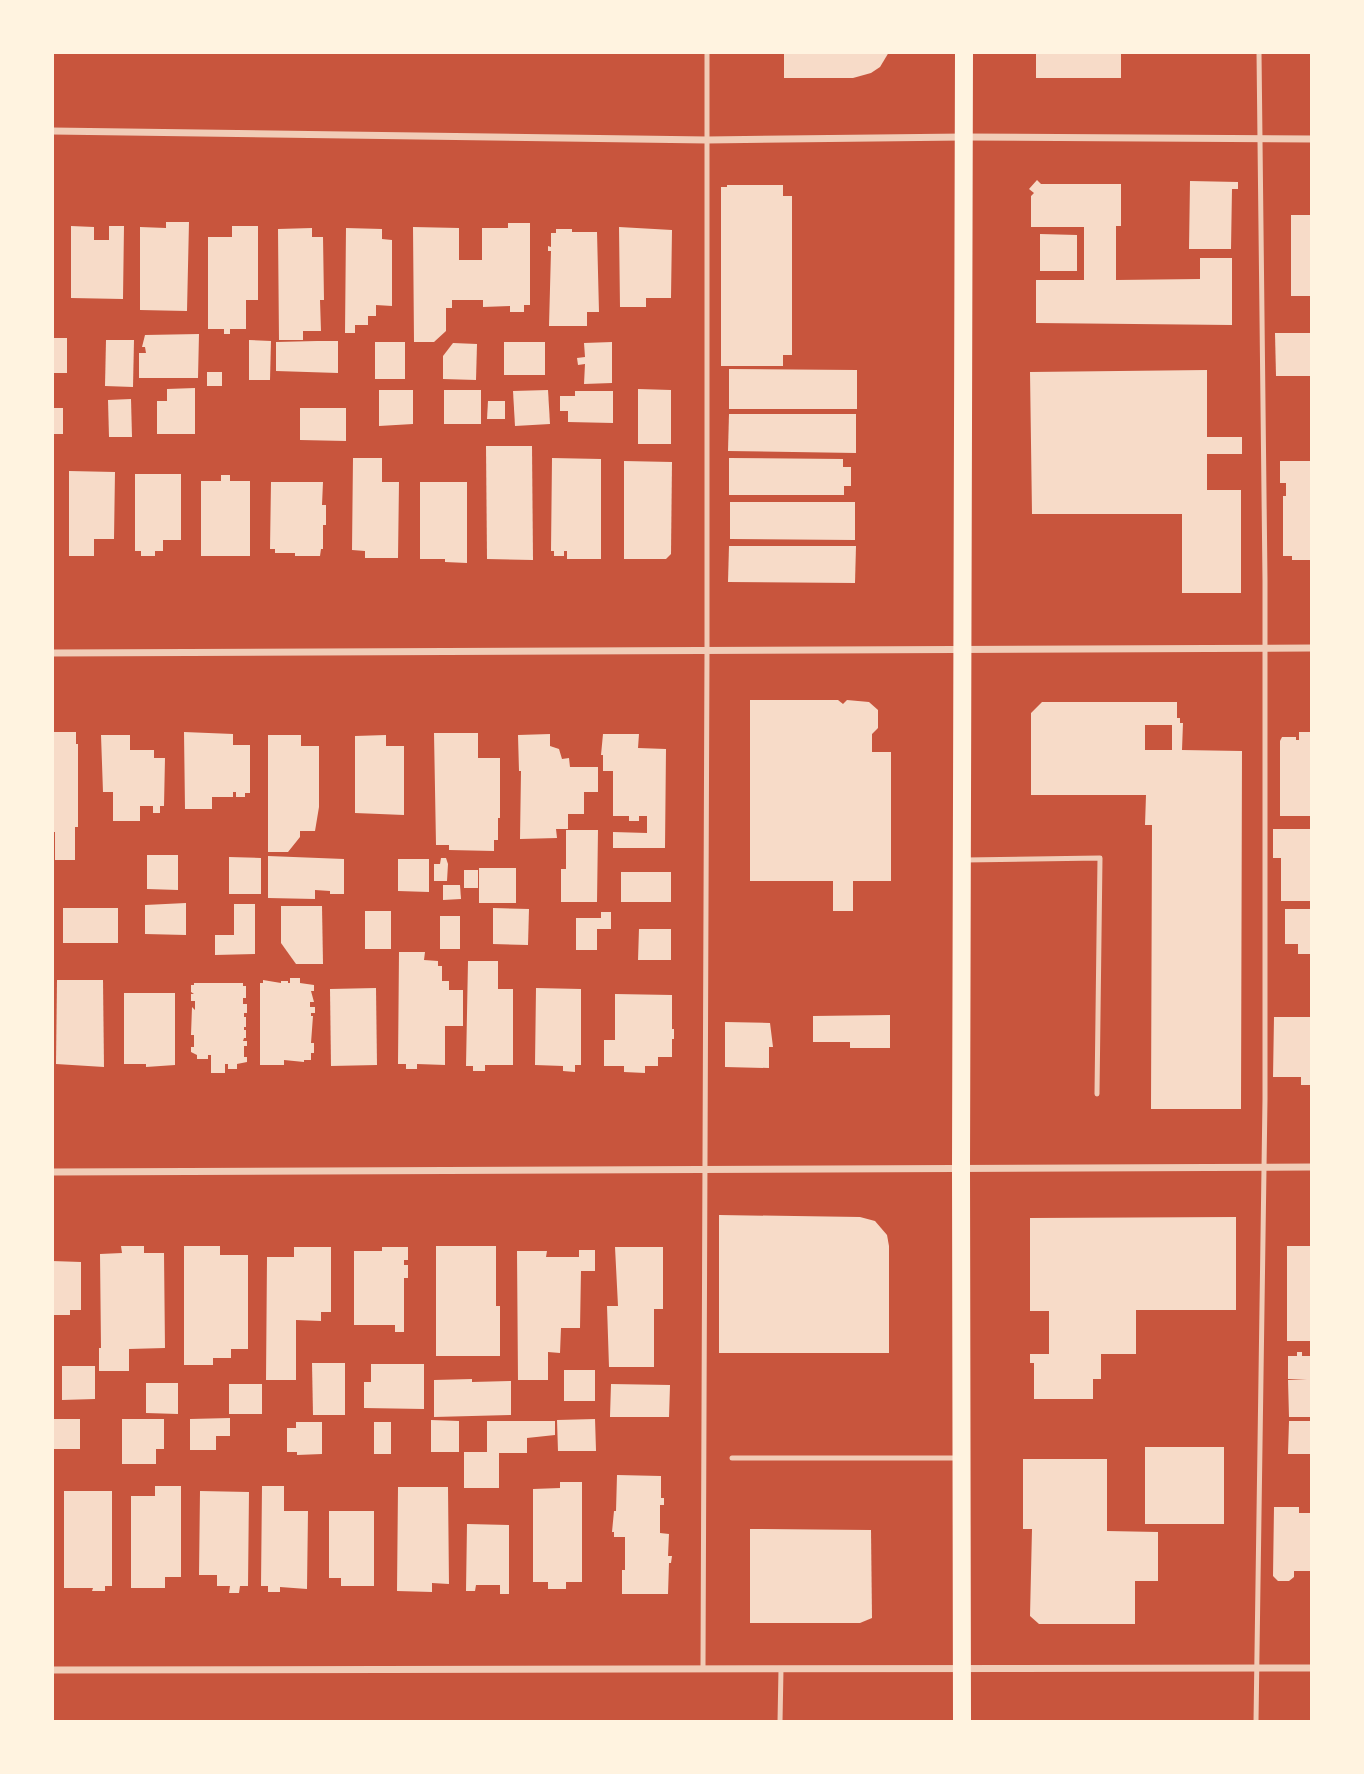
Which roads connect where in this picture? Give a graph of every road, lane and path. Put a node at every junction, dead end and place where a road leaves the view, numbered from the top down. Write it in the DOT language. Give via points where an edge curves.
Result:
graph roads {
  1 [pos="707,52"];
  2 [pos="964,52"];
  3 [pos="1259,52"];
  4 [pos="52,131"];
  5 [pos="964,137"];
  6 [pos="1311,139"];
  7 [pos="707,140"];
  8 [pos="1259,140"];
  9 [pos="1265,648"];
  10 [pos="1311,648"];
  11 [pos="964,649"];
  12 [pos="707,651"];
  13 [pos="52,653"];
  14 [pos="962,860"];
  15 [pos="1097,1094"];
  16 [pos="1265,1167"];
  17 [pos="1311,1167"];
  18 [pos="961,1168"];
  19 [pos="705,1170"];
  20 [pos="52,1172"];
  21 [pos="732,1458"];
  22 [pos="961,1458"];
  23 [pos="961,1668"];
  24 [pos="1256,1668"];
  25 [pos="1311,1668"];
  26 [pos="703,1669"];
  27 [pos="781,1669"];
  28 [pos="52,1670"];
  29 [pos="780,1721"];
  30 [pos="962,1721"];
  31 [pos="1256,1721"];
  1 -- 7 [label="lane"];
  2 -- 5 [label="main road"];
  3 -- 8 [label="lane"];
  4 -- 7 [label="street"];
  5 -- 7 [label="street"];
  5 -- 8 [label="street"];
  5 -- 11 [label="main road"];
  6 -- 8 [label="street"];
  7 -- 12 [label="lane"];
  8 -- 9 [label="lane"];
  9 -- 10 [label="street"];
  9 -- 11 [label="street"];
  9 -- 16 [label="lane"];
  11 -- 12 [label="street"];
  11 -- 14 [label="main road"];
  12 -- 13 [label="street"];
  12 -- 19 [label="lane"];
  14 -- 15 [label="lane" via="1100,858"];
  14 -- 18 [label="main road"];
  16 -- 17 [label="street"];
  16 -- 18 [label="street"];
  16 -- 24 [label="lane"];
  18 -- 19 [label="street"];
  18 -- 22 [label="main road"];
  19 -- 20 [label="street"];
  19 -- 26 [label="lane"];
  21 -- 22 [label="lane"];
  22 -- 23 [label="main road"];
  23 -- 24 [label="street"];
  23 -- 27 [label="street"];
  23 -- 30 [label="main road"];
  24 -- 25 [label="street"];
  24 -- 31 [label="lane"];
  26 -- 27 [label="street"];
  26 -- 28 [label="street"];
  27 -- 29 [label="lane"];
}
